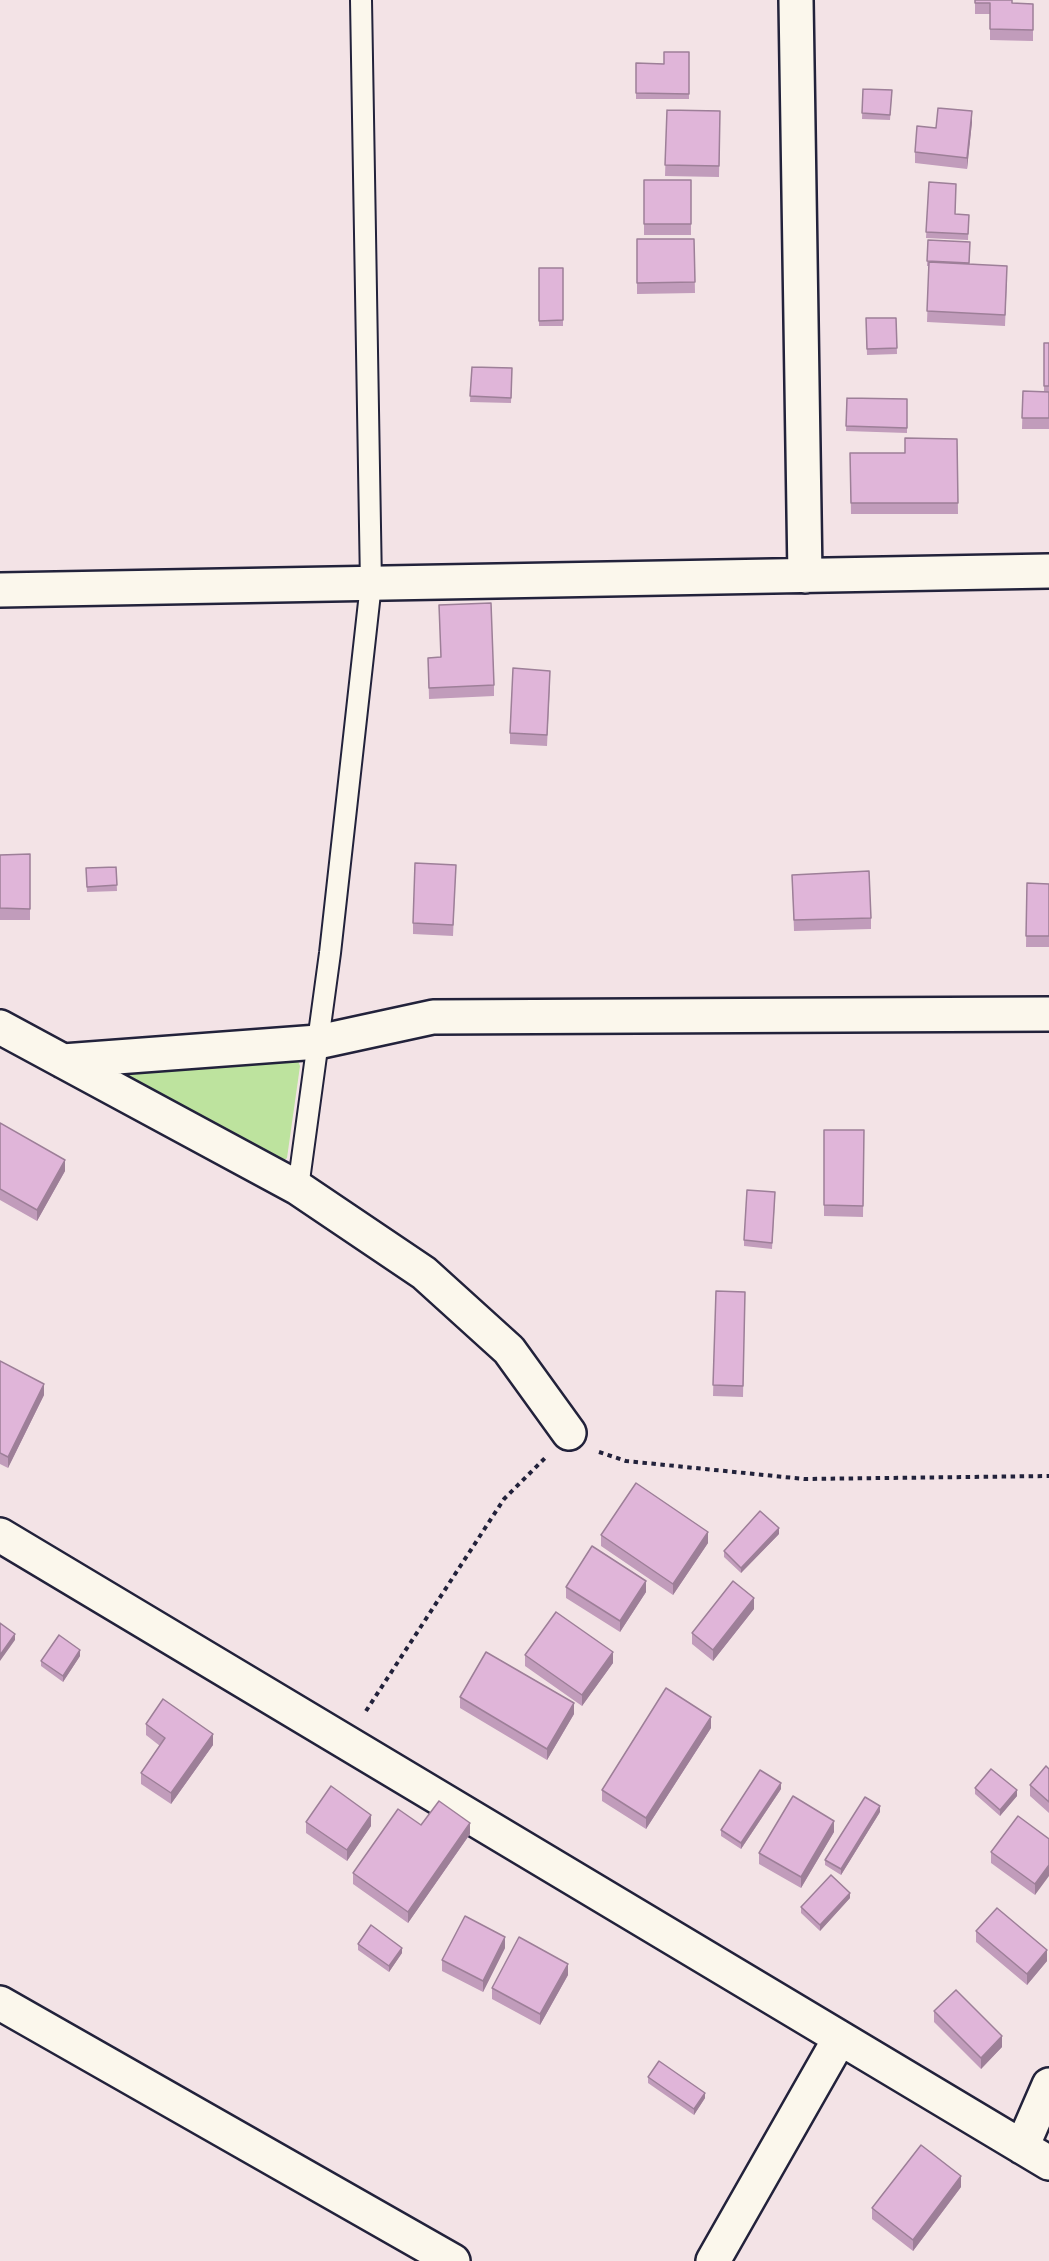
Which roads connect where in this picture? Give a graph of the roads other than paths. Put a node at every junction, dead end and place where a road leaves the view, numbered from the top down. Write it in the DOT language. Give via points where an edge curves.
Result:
graph roads {
  1 [pos="361,0"];
  2 [pos="796,0"];
  3 [pos="1049,571"];
  4 [pos="805,576"];
  5 [pos="371,584"];
  6 [pos="0,590"];
  7 [pos="1049,1014"];
  8 [pos="0,1027"];
  9 [pos="318,1042"];
  10 [pos="63,1061"];
  11 [pos="298,1188"];
  12 [pos="569,1433"];
  13 [pos="4,1546"];
  14 [pos="0,2003"];
  15 [pos="840,2038"];
  16 [pos="1049,2085"];
  17 [pos="1022,2147"];
  18 [pos="1049,2163"];
  19 [pos="453,2261"];
  20 [pos="713,2261"];
  1 -- 5 [label="lane"];
  2 -- 4 [label="street"];
  3 -- 4 [label="street"];
  4 -- 5 [label="street"];
  5 -- 6 [label="street"];
  5 -- 9 [label="lane"];
  7 -- 9 [label="street" via="433,1017"];
  8 -- 10 [label="street"];
  9 -- 10 [label="street"];
  9 -- 11 [label="lane"];
  10 -- 11 [label="street"];
  11 -- 12 [label="street" via="424,1273 509,1350"];
  13 -- 15 [label="street" via="346,1742"];
  14 -- 19 [label="street"];
  15 -- 17 [label="street"];
  15 -- 20 [label="street"];
  16 -- 17 [label="street"];
  17 -- 18 [label="street"];
}
